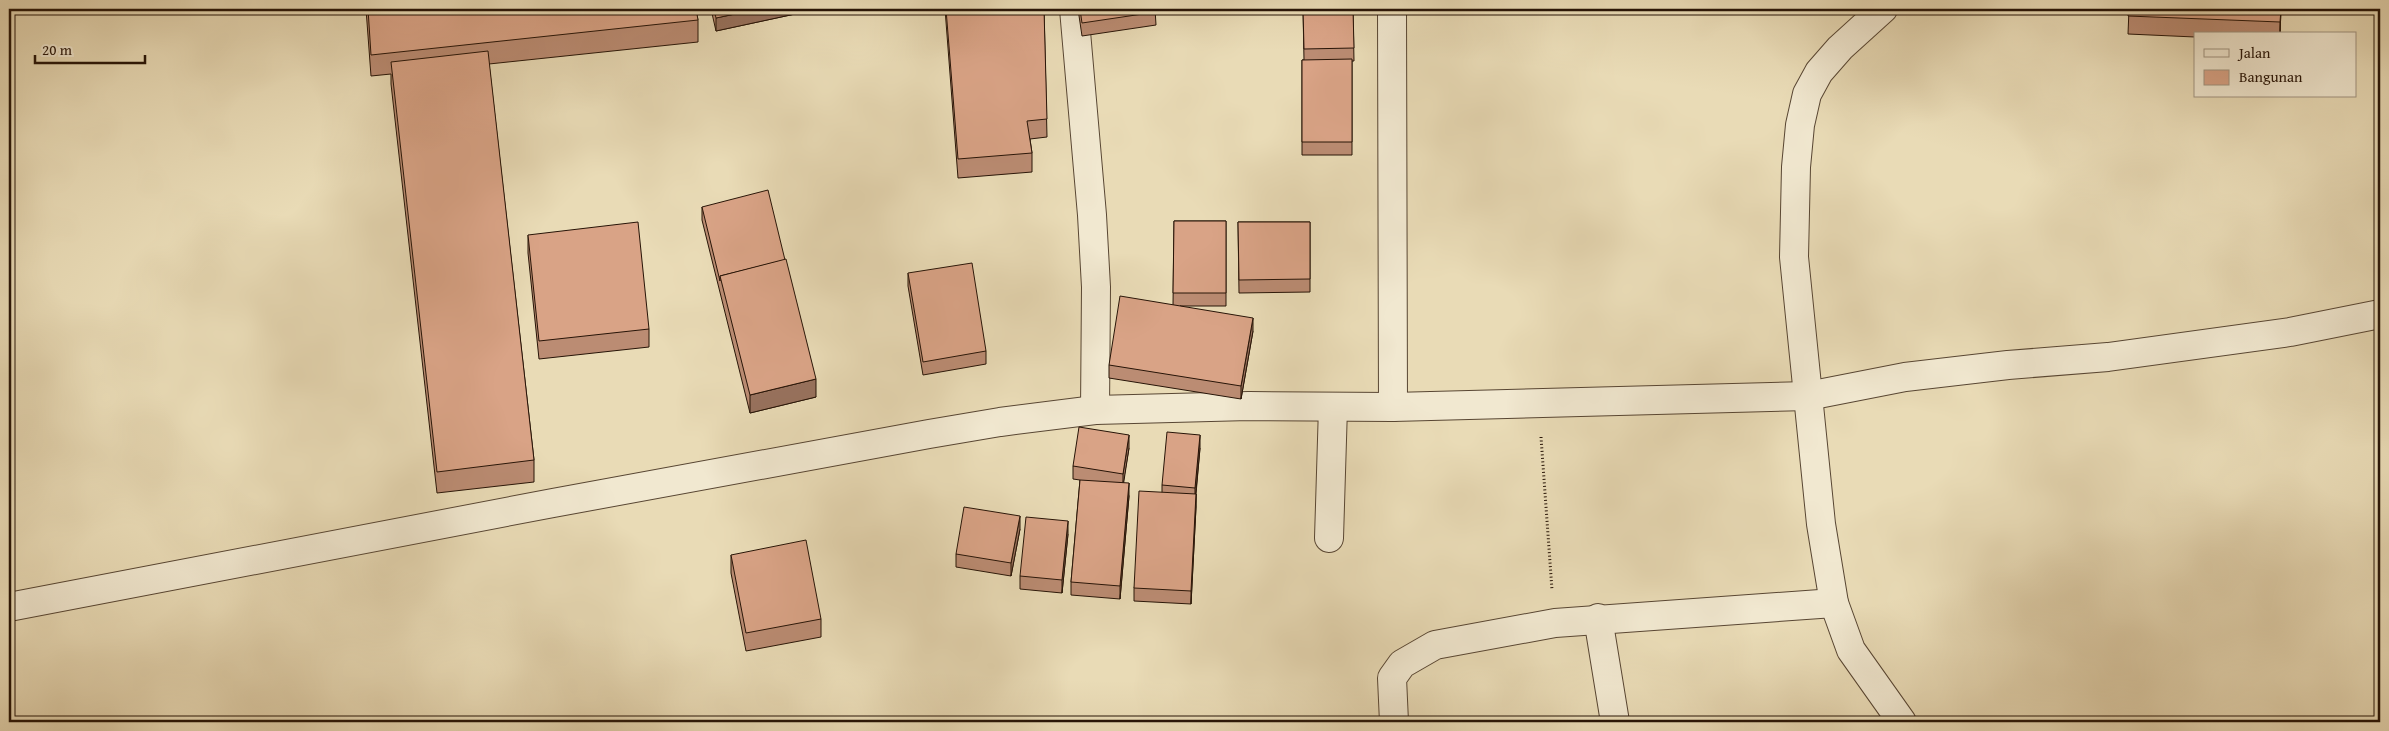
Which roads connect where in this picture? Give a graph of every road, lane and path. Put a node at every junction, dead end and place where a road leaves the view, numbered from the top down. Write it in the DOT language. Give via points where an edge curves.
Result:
graph roads {
  1 [pos="1074,9"];
  2 [pos="1392,9"];
  3 [pos="1883,9"];
  4 [pos="2380,314"];
  5 [pos="1808,396"];
  6 [pos="1539,404"];
  7 [pos="1333,407"];
  8 [pos="1392,407"];
  9 [pos="1095,410"];
  10 [pos="1329,538"];
  11 [pos="1834,603"];
  12 [pos="9,607"];
  13 [pos="1598,618"];
  14 [pos="1554,623"];
  15 [pos="1394,722"];
  16 [pos="1615,722"];
  17 [pos="1902,722"];
  1 -- 9 [label="street" via="1093,224"];
  2 -- 8 [label="street"];
  3 -- 5 [label="street" via="1840,48 1819,72 1806,94 1800,125 1794,257"];
  4 -- 5 [label="street" via="2290,332 2108,357 1905,377"];
  5 -- 6 [label="street"];
  5 -- 11 [label="street" via="1821,524"];
  6 -- 8 [label="street"];
  6 -- 14 [label="path"];
  7 -- 8 [label="street"];
  7 -- 9 [label="street"];
  7 -- 10 [label="street"];
  9 -- 12 [label="street" via="938,433"];
  11 -- 13 [label="street"];
  11 -- 17 [label="street" via="1851,650"];
  13 -- 14 [label="street"];
  13 -- 16 [label="street"];
  14 -- 15 [label="street" via="1435,646 1402,664 1392,678"];
}
